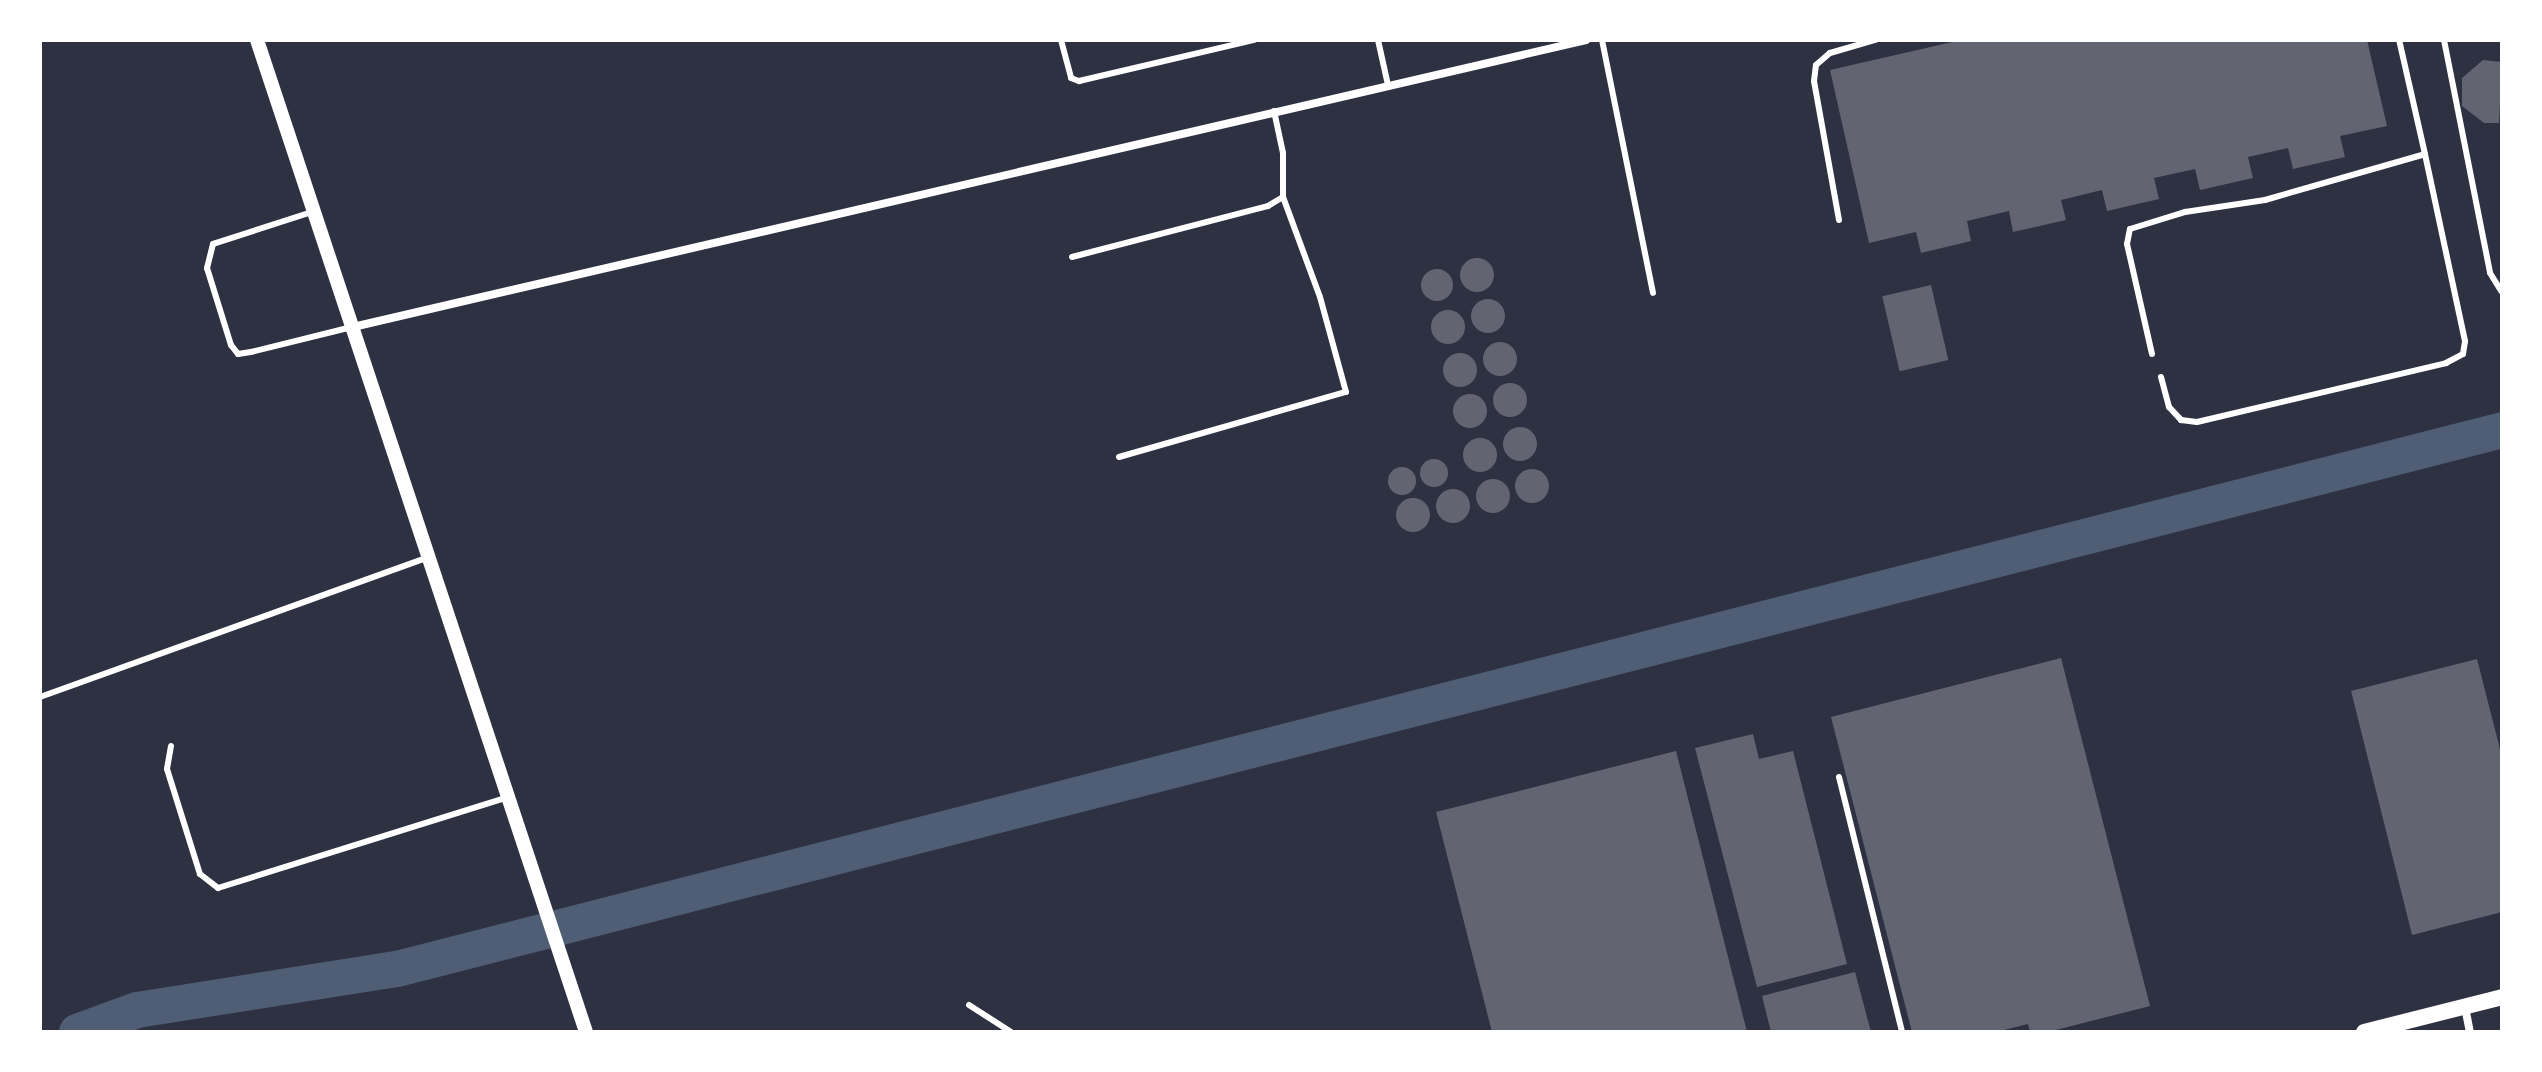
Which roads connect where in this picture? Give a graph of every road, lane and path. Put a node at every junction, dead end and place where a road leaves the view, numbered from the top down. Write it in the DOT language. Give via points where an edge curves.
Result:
graph roads {
  1 [pos="257,40"];
  2 [pos="1061,40"];
  3 [pos="1254,40"];
  4 [pos="1378,40"];
  5 [pos="1586,40"];
  6 [pos="1602,40"];
  7 [pos="1875,40"];
  8 [pos="2399,40"];
  9 [pos="2444,40"];
  10 [pos="1388,85"];
  11 [pos="1274,111"];
  12 [pos="2425,154"];
  13 [pos="1283,197"];
  14 [pos="315,211"];
  15 [pos="1839,220"];
  16 [pos="1072,257"];
  17 [pos="2502,292"];
  18 [pos="1653,293"];
  19 [pos="353,327"];
  20 [pos="2152,354"];
  21 [pos="2161,377"];
  22 [pos="1119,457"];
  23 [pos="429,557"];
  24 [pos="40,697"];
  25 [pos="171,746"];
  26 [pos="1839,777"];
  27 [pos="508,797"];
  28 [pos="2502,997"];
  29 [pos="969,1005"];
  30 [pos="2465,1007"];
  31 [pos="586,1032"];
  32 [pos="1011,1032"];
  33 [pos="1902,1032"];
  34 [pos="2364,1032"];
  35 [pos="2470,1032"];
  1 -- 14 [label="street"];
  2 -- 3 [label="lane" via="1071,78 1079,81"];
  4 -- 10 [label="lane"];
  5 -- 10 [label="street"];
  6 -- 18 [label="lane"];
  7 -- 15 [label="lane" via="1830,53 1816,65 1814,81"];
  8 -- 12 [label="lane"];
  9 -- 17 [label="lane" via="2490,273"];
  10 -- 11 [label="street"];
  11 -- 13 [label="lane" via="1283,153"];
  11 -- 19 [label="street"];
  12 -- 20 [label="lane" via="2265,200 2185,212 2130,229 2127,244"];
  12 -- 21 [label="lane" via="2465,341 2463,354 2446,363 2197,422 2181,420 2169,407"];
  13 -- 16 [label="lane" via="1268,206"];
  13 -- 22 [label="lane" via="1320,297 1346,392"];
  14 -- 19 [label="street"];
  14 -- 19 [label="lane" via="213,244 207,268 231,345 238,354"];
  19 -- 23 [label="street"];
  23 -- 24 [label="lane"];
  23 -- 27 [label="street"];
  25 -- 27 [label="lane" via="167,769 200,874 218,888"];
  26 -- 33 [label="lane"];
  27 -- 31 [label="street"];
  28 -- 30 [label="main road"];
  29 -- 32 [label="lane"];
  30 -- 34 [label="main road"];
  30 -- 35 [label="street"];
}
